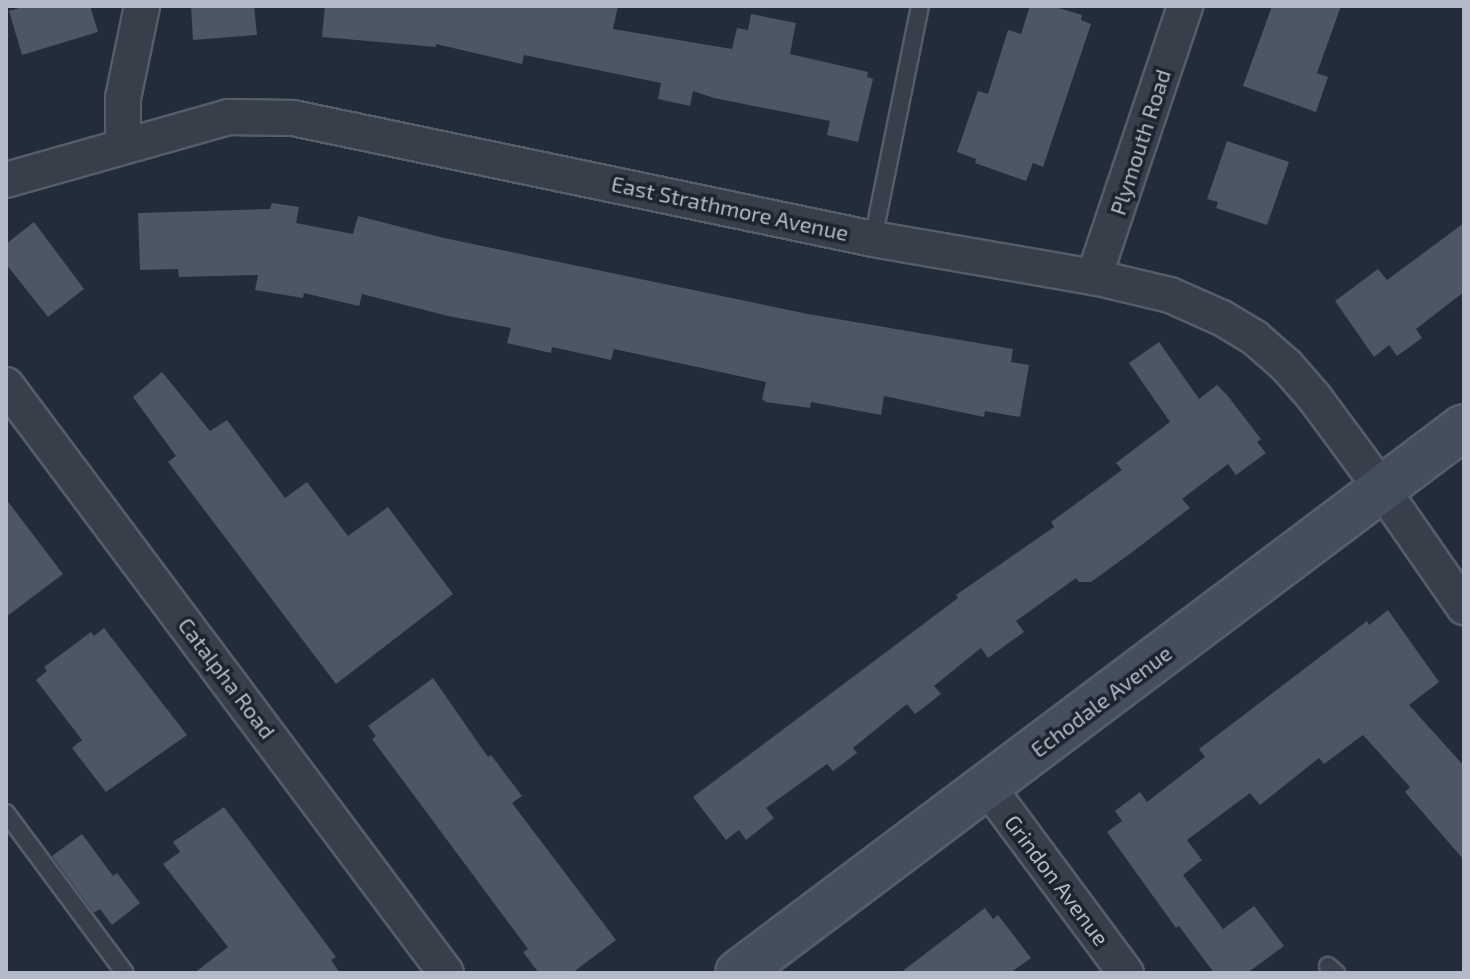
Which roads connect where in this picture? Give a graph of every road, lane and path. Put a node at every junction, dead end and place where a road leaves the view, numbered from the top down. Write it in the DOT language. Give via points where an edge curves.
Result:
graph roads {
  1 [pos="142,6"];
  2 [pos="920,6"];
  3 [pos="1185,6"];
  4 [pos="123,144"];
  5 [pos="6,180"];
  6 [pos="873,239"];
  7 [pos="1094,277"];
  8 [pos="6,385"];
  9 [pos="1464,427"];
  10 [pos="1382,489"];
  11 [pos="1464,607"];
  12 [pos="987,786"];
  13 [pos="6,813"];
  14 [pos="125,973"];
  15 [pos="446,973"];
  16 [pos="738,973"];
  17 [pos="1126,973"];
  1 -- 4 [label="street" via="123,98"];
  2 -- 6 [label="lane"];
  3 -- 7 [label="street, Plymouth Road"];
  4 -- 5 [label="street, East Strathmore Avenue"];
  4 -- 6 [label="street, East Strathmore Avenue" via="228,117 293,118"];
  6 -- 7 [label="street, East Strathmore Avenue"];
  7 -- 10 [label="street, East Strathmore Avenue" via="1170,295 1255,338 1314,397"];
  8 -- 15 [label="street, Catalpha Road"];
  9 -- 10 [label="main road, Echodale Avenue"];
  10 -- 11 [label="street"];
  10 -- 12 [label="main road, Echodale Avenue"];
  12 -- 16 [label="main road, Echodale Avenue"];
  12 -- 17 [label="street, Grindon Avenue"];
  13 -- 14 [label="lane"];
}
